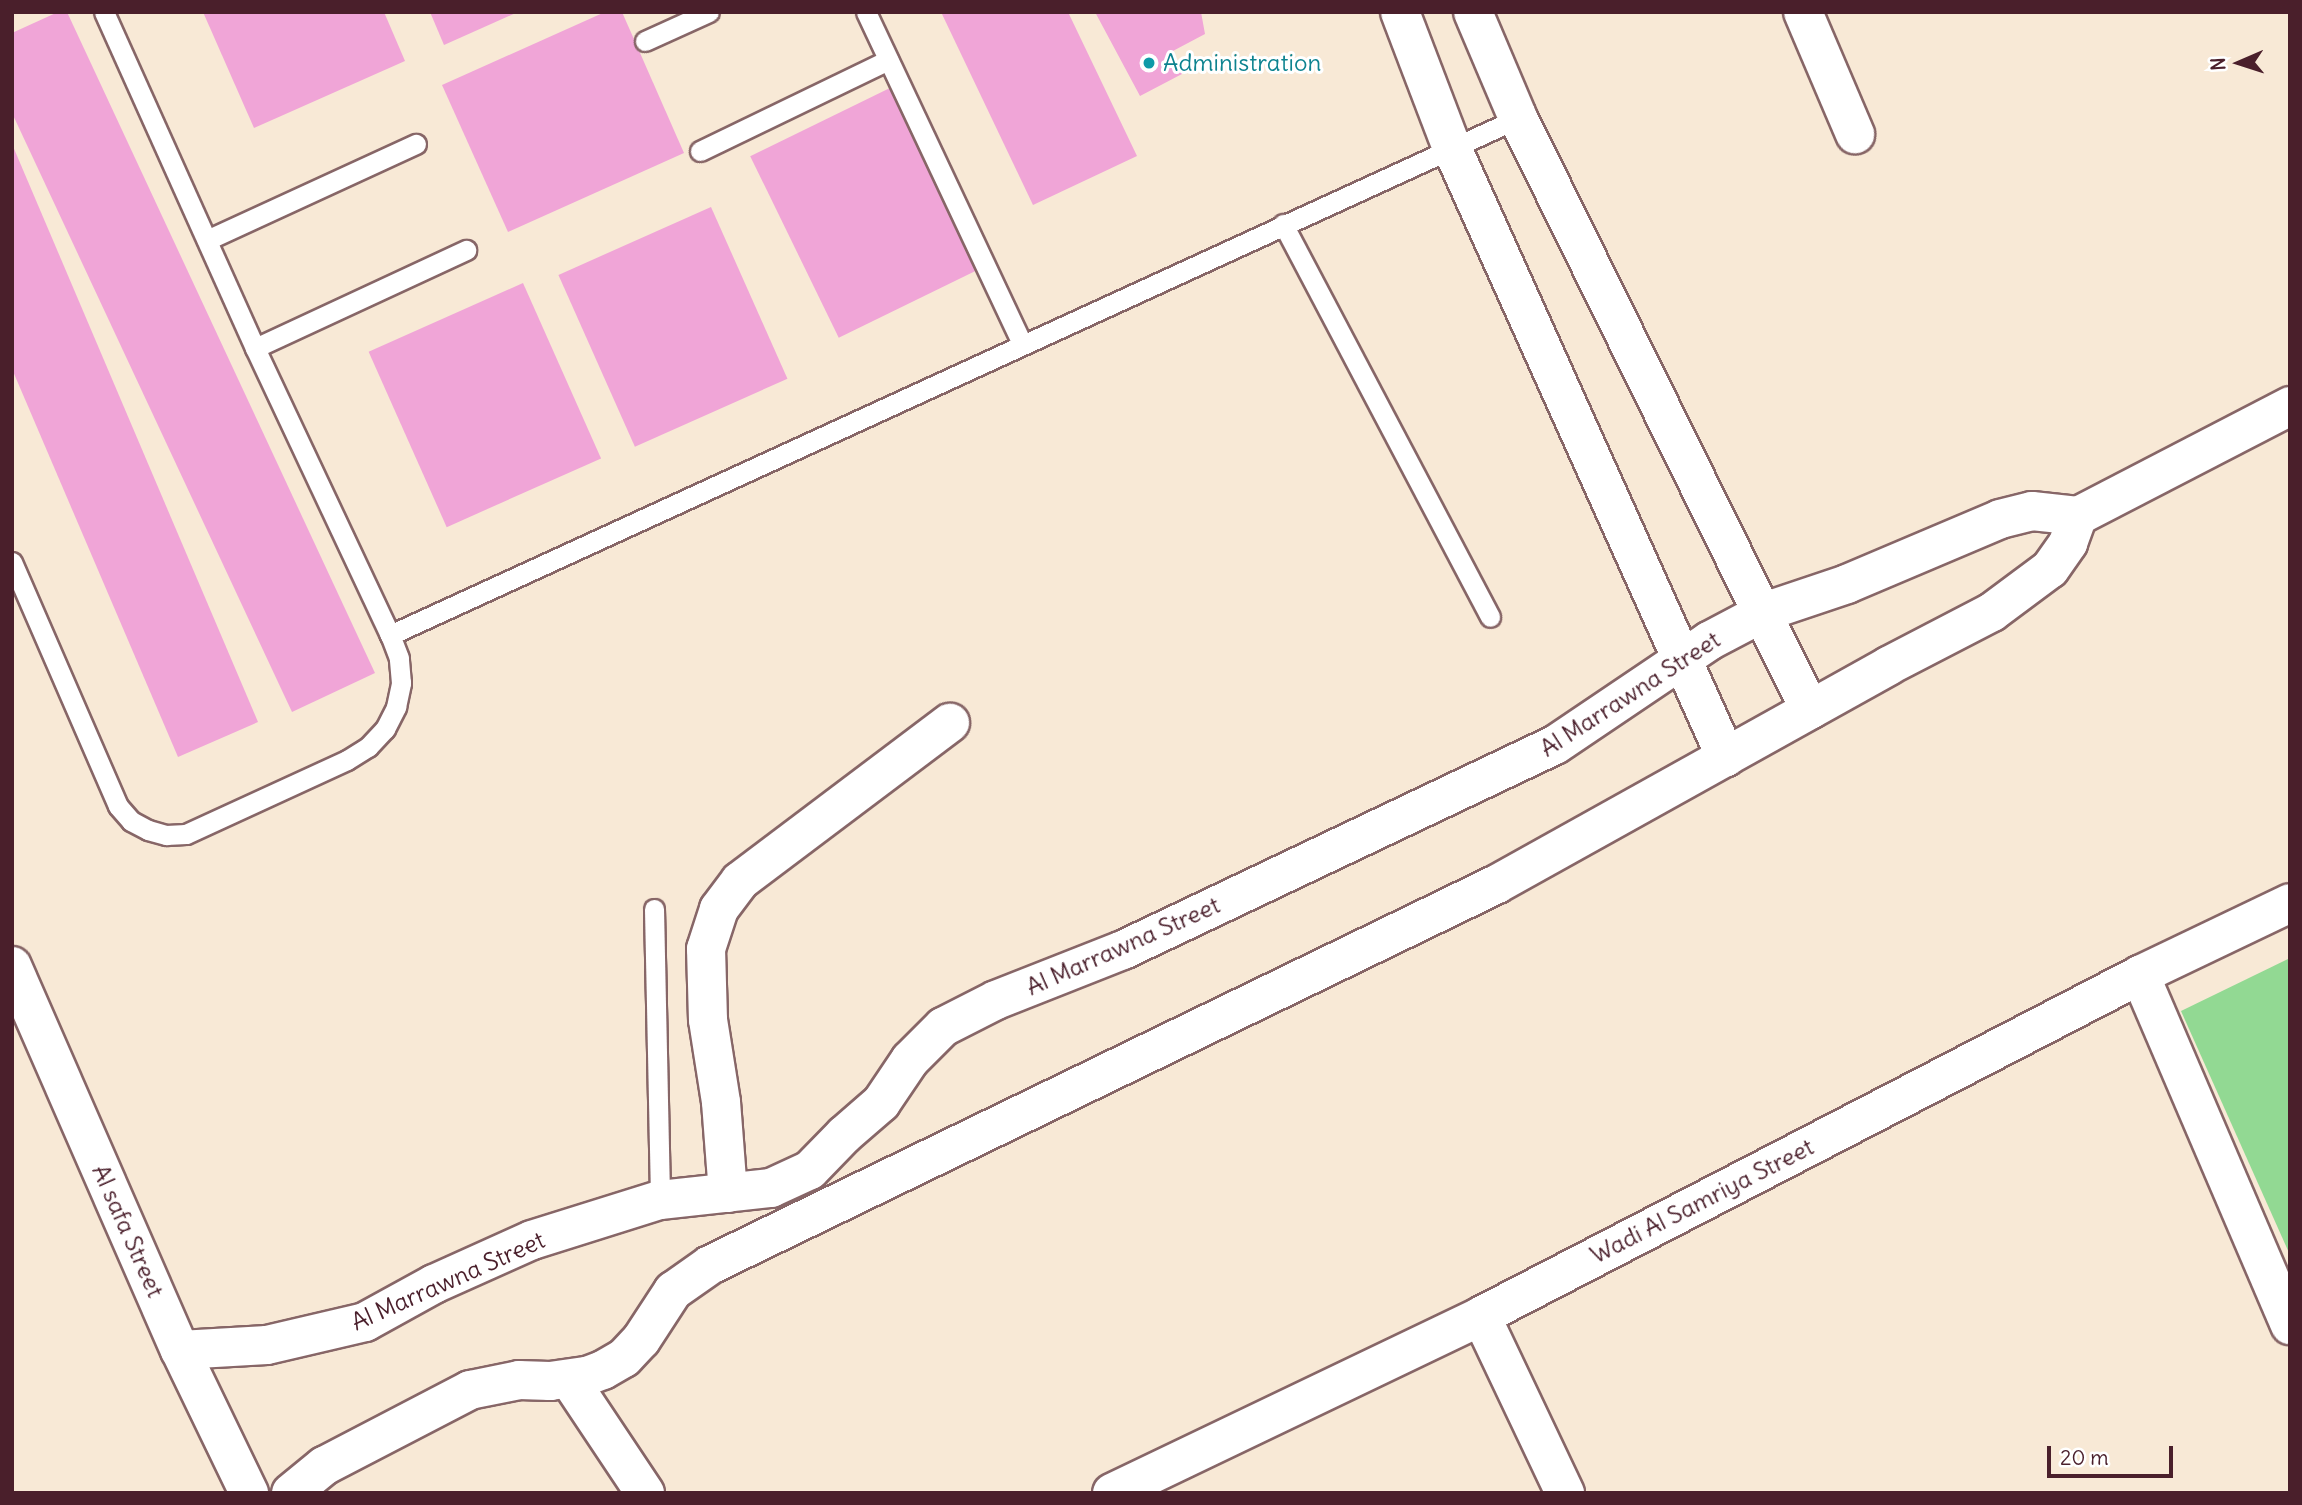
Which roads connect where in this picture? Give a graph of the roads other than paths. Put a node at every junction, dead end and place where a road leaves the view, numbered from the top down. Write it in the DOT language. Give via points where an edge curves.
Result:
graph roads {
  1 [pos="104,12"];
  2 [pos="709,12"];
  3 [pos="866,12"];
  4 [pos="1400,12"];
  5 [pos="1473,12"];
  6 [pos="1803,12"];
  7 [pos="645,41"];
  8 [pos="888,60"];
  9 [pos="1518,118"];
  10 [pos="1855,134"];
  11 [pos="416,145"];
  12 [pos="1452,148"];
  13 [pos="700,151"];
  14 [pos="1283,224"];
  15 [pos="207,240"];
  16 [pos="467,250"];
  17 [pos="1022,344"];
  18 [pos="255,348"];
  19 [pos="2290,406"];
  20 [pos="2078,516"];
  21 [pos="12,562"];
  22 [pos="1764,612"];
  23 [pos="1490,617"];
  24 [pos="390,635"];
  25 [pos="1680,661"];
  26 [pos="1810,710"];
  27 [pos="950,723"];
  28 [pos="1726,757"];
  29 [pos="2290,903"];
  30 [pos="654,909"];
  31 [pos="12,966"];
  32 [pos="2140,975"];
  33 [pos="728,1193"];
  34 [pos="660,1200"];
  35 [pos="1480,1315"];
  36 [pos="2290,1325"];
  37 [pos="180,1350"];
  38 [pos="569,1379"];
  39 [pos="249,1493"];
  40 [pos="291,1493"];
  41 [pos="645,1493"];
  42 [pos="1112,1493"];
  43 [pos="1565,1493"];
  1 -- 15 [label="lane"];
  2 -- 7 [label="lane"];
  3 -- 8 [label="lane"];
  4 -- 12 [label="street"];
  5 -- 9 [label="street"];
  6 -- 10 [label="street"];
  8 -- 13 [label="lane"];
  8 -- 17 [label="lane"];
  9 -- 12 [label="lane"];
  9 -- 22 [label="street"];
  11 -- 15 [label="lane"];
  12 -- 14 [label="lane"];
  12 -- 25 [label="street"];
  14 -- 17 [label="lane"];
  14 -- 23 [label="lane"];
  15 -- 18 [label="lane"];
  16 -- 18 [label="lane"];
  17 -- 24 [label="lane"];
  18 -- 24 [label="lane"];
  19 -- 20 [label="street"];
  20 -- 22 [label="street, Al Marrawna Street" via="2032,511 2000,519"];
  20 -- 26 [label="street" via="2068,543 2050,569 1992,612"];
  21 -- 24 [label="lane" via="118,806 131,821 166,835 204,828 368,747 385,729 401,683 399,658"];
  22 -- 25 [label="street, Al Marrawna Street"];
  22 -- 26 [label="street"];
  25 -- 28 [label="street"];
  25 -- 33 [label="street, Al Marrawna Street" via="1555,745 1123,950 996,1000 943,1027 910,1060 881,1103 810,1170 771,1188"];
  26 -- 28 [label="street"];
  27 -- 33 [label="street" via="740,881 719,909 706,961 708,1020"];
  28 -- 38 [label="street" via="1497,884 710,1265 673,1291 624,1358 587,1377"];
  29 -- 32 [label="street, Wadi Al Samriya Street"];
  30 -- 34 [label="lane"];
  31 -- 37 [label="street, Al safa Street"];
  32 -- 35 [label="street, Wadi Al Samriya Street"];
  32 -- 36 [label="street"];
  33 -- 34 [label="street, Al Marrawna Street"];
  34 -- 37 [label="street, Al Marrawna Street" via="532,1240 434,1284 365,1322 267,1345"];
  35 -- 42 [label="street, Wadi Al Samriya Street"];
  35 -- 43 [label="street"];
  37 -- 39 [label="street, Al safa Street"];
  38 -- 40 [label="street" via="519,1380 470,1390 324,1466"];
  38 -- 41 [label="street"];
}
